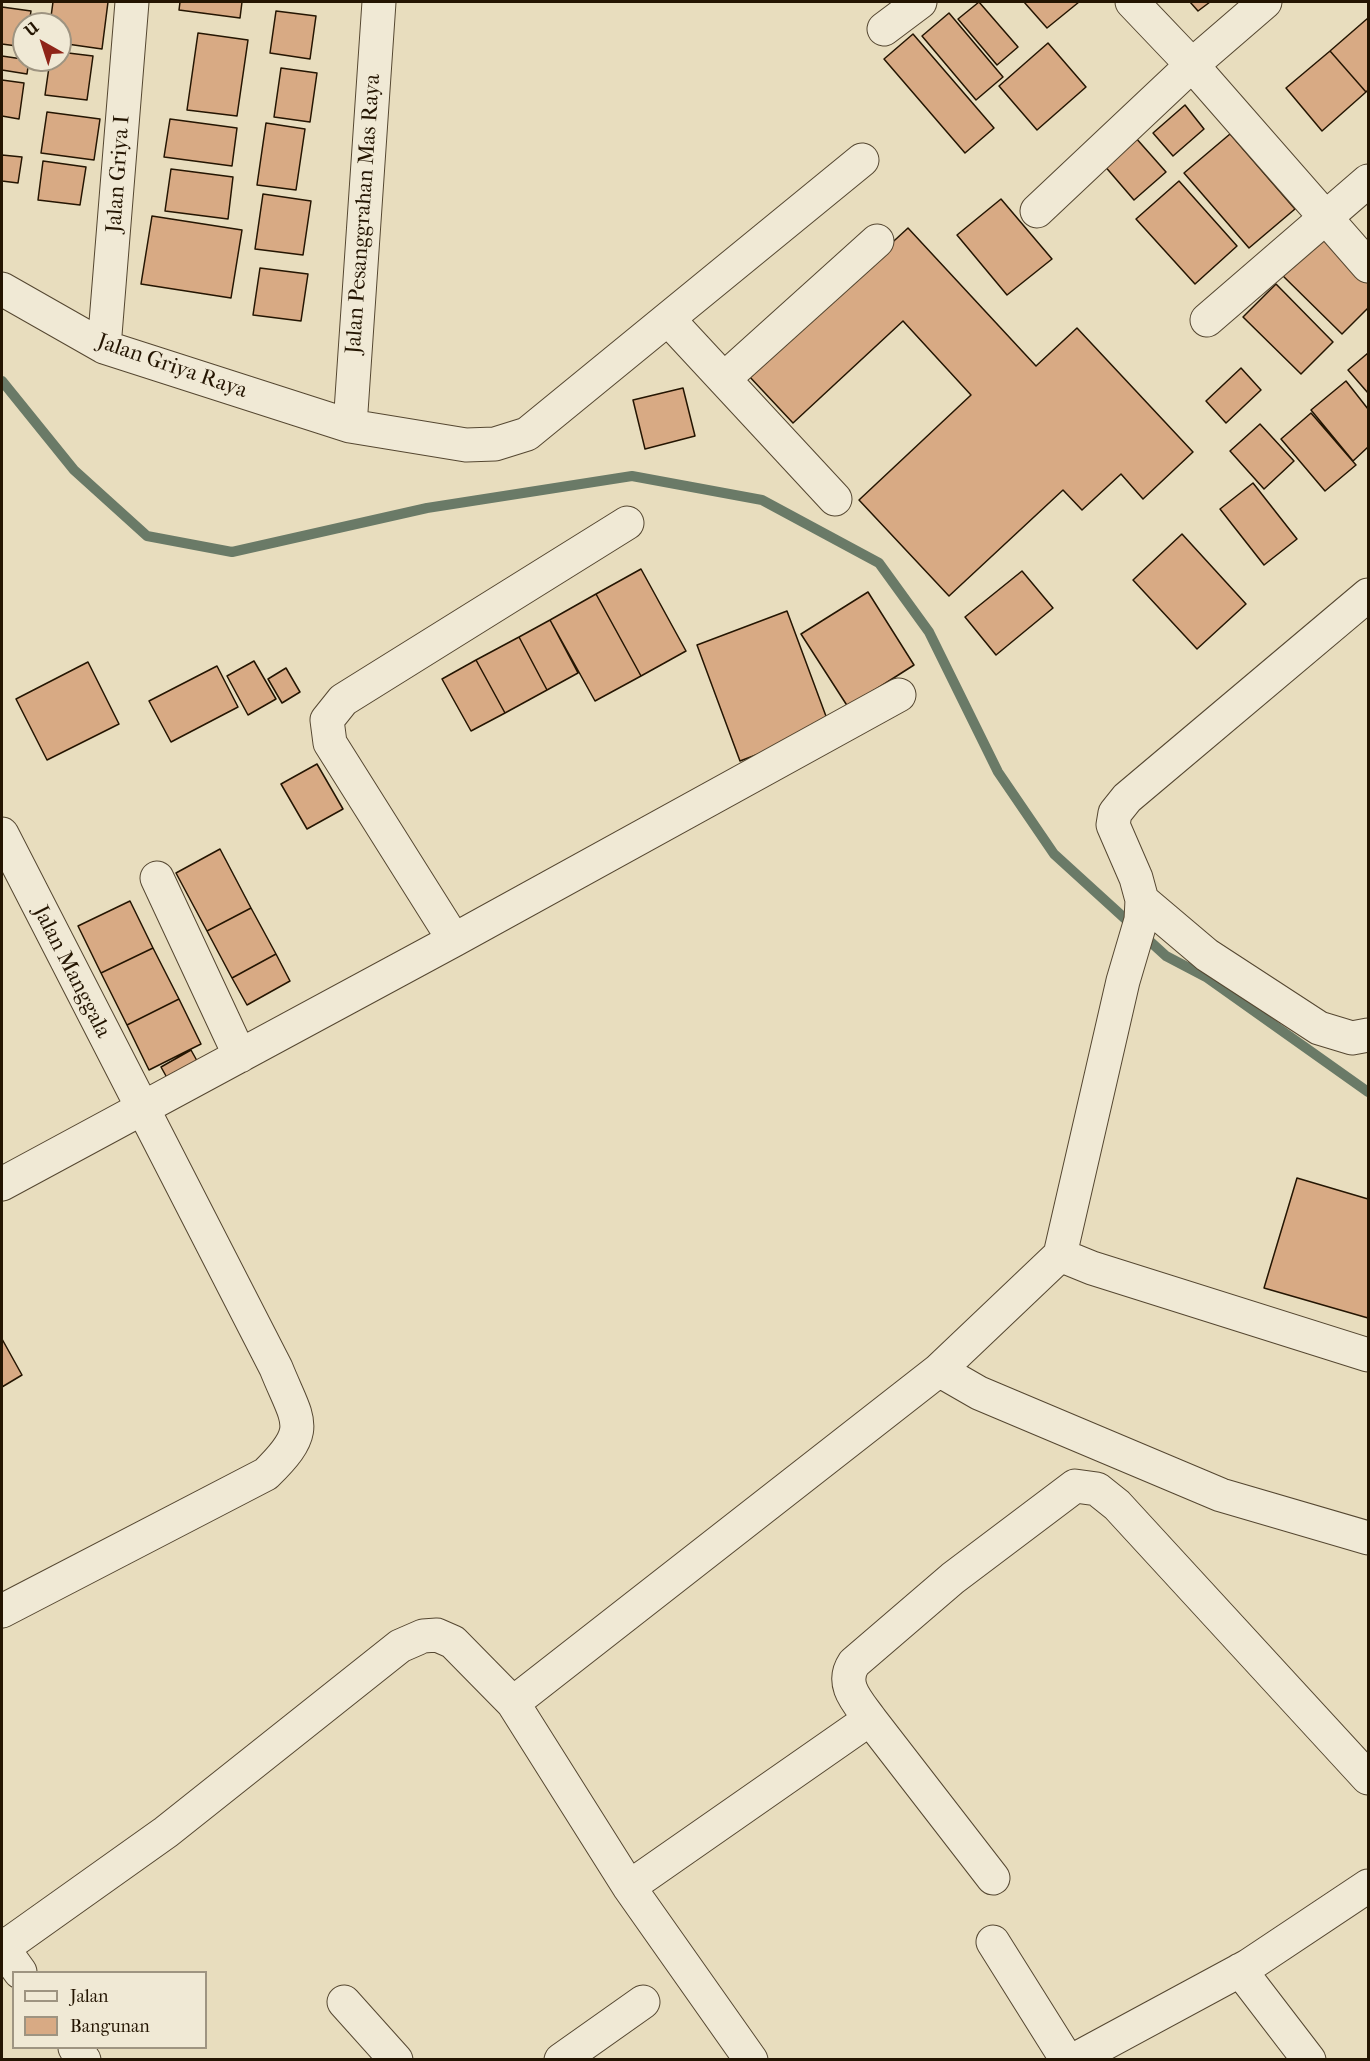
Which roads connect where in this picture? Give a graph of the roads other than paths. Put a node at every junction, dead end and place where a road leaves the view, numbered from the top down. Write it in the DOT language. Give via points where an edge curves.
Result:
graph roads {
  1 [pos="132,2"];
  2 [pos="379,2"];
  3 [pos="920,2"];
  4 [pos="1132,2"];
  5 [pos="1265,2"];
  6 [pos="884,29"];
  7 [pos="1192,65"];
  8 [pos="862,160"];
  9 [pos="1368,181"];
  10 [pos="1037,211"];
  11 [pos="1325,218"];
  12 [pos="877,241"];
  13 [pos="1368,266"];
  14 [pos="2,289"];
  15 [pos="1208,320"];
  16 [pos="672,325"];
  17 [pos="104,347"];
  18 [pos="716,369"];
  19 [pos="350,426"];
  20 [pos="835,499"];
  21 [pos="627,523"];
  22 [pos="1368,595"];
  23 [pos="898,695"];
  24 [pos="2,834"];
  25 [pos="157,878"];
  26 [pos="1138,923"];
  27 [pos="454,940"];
  28 [pos="1368,1035"];
  29 [pos="240,1056"];
  30 [pos="141,1109"];
  31 [pos="2,1184"];
  32 [pos="1060,1254"];
  33 [pos="1368,1355"];
  34 [pos="939,1370"];
  35 [pos="1368,1538"];
  36 [pos="2,1611"];
  37 [pos="513,1703"];
  38 [pos="870,1719"];
  39 [pos="1368,1778"];
  40 [pos="993,1878"];
  41 [pos="1368,1886"];
  42 [pos="629,1887"];
  43 [pos="993,1942"];
  44 [pos="2,1946"];
  45 [pos="1240,1970"];
  46 [pos="19,1971"];
  47 [pos="344,2002"];
  48 [pos="643,2002"];
  49 [pos="396,2060"];
  50 [pos="561,2060"];
  51 [pos="751,2060"];
  52 [pos="1067,2060"];
  53 [pos="1074,2060"];
  54 [pos="1309,2060"];
  1 -- 17 [label="street, Jalan Griya I"];
  2 -- 19 [label="street, Jalan Pesanggrahan Mas Raya"];
  3 -- 6 [label="street"];
  4 -- 7 [label="street"];
  5 -- 7 [label="street"];
  7 -- 10 [label="street"];
  7 -- 11 [label="street"];
  8 -- 16 [label="street, Jalan Griya Raya"];
  9 -- 11 [label="street"];
  11 -- 13 [label="street"];
  11 -- 15 [label="street"];
  12 -- 18 [label="street"];
  14 -- 17 [label="street, Jalan Griya Raya"];
  16 -- 18 [label="street"];
  16 -- 19 [label="street, Jalan Griya Raya" via="527,434 495,444 466,445"];
  17 -- 19 [label="street, Jalan Griya Raya"];
  18 -- 20 [label="street"];
  21 -- 27 [label="street" via="343,700 327,720 330,743"];
  22 -- 26 [label="street" via="1127,798 1115,813 1114,831 1136,878"];
  23 -- 27 [label="street"];
  24 -- 30 [label="street, Jalan Manggala"];
  25 -- 29 [label="street"];
  26 -- 28 [label="street" via="1207,955 1319,1028 1352,1038"];
  26 -- 32 [label="street"];
  27 -- 29 [label="street"];
  29 -- 30 [label="street"];
  30 -- 31 [label="street"];
  30 -- 36 [label="street, Jalan Manggala" via="276,1368 298,1423 296,1439 266,1474"];
  32 -- 33 [label="street" via="1092,1268"];
  32 -- 34 [label="street"];
  34 -- 35 [label="street" via="979,1393 1221,1494"];
  34 -- 37 [label="street"];
  37 -- 42 [label="street"];
  37 -- 44 [label="street" via="453,1642 438,1635 423,1636 400,1646 166,1832"];
  38 -- 39 [label="street" via="848,1684 848,1672 854,1663 952,1578 1075,1486 1098,1489 1117,1505"];
  38 -- 40 [label="street"];
  38 -- 42 [label="street"];
  41 -- 45 [label="street"];
  42 -- 51 [label="street"];
  43 -- 52 [label="street"];
  44 -- 46 [label="street"];
  45 -- 53 [label="street"];
  45 -- 54 [label="street"];
  47 -- 49 [label="street"];
  48 -- 50 [label="street"];
}
